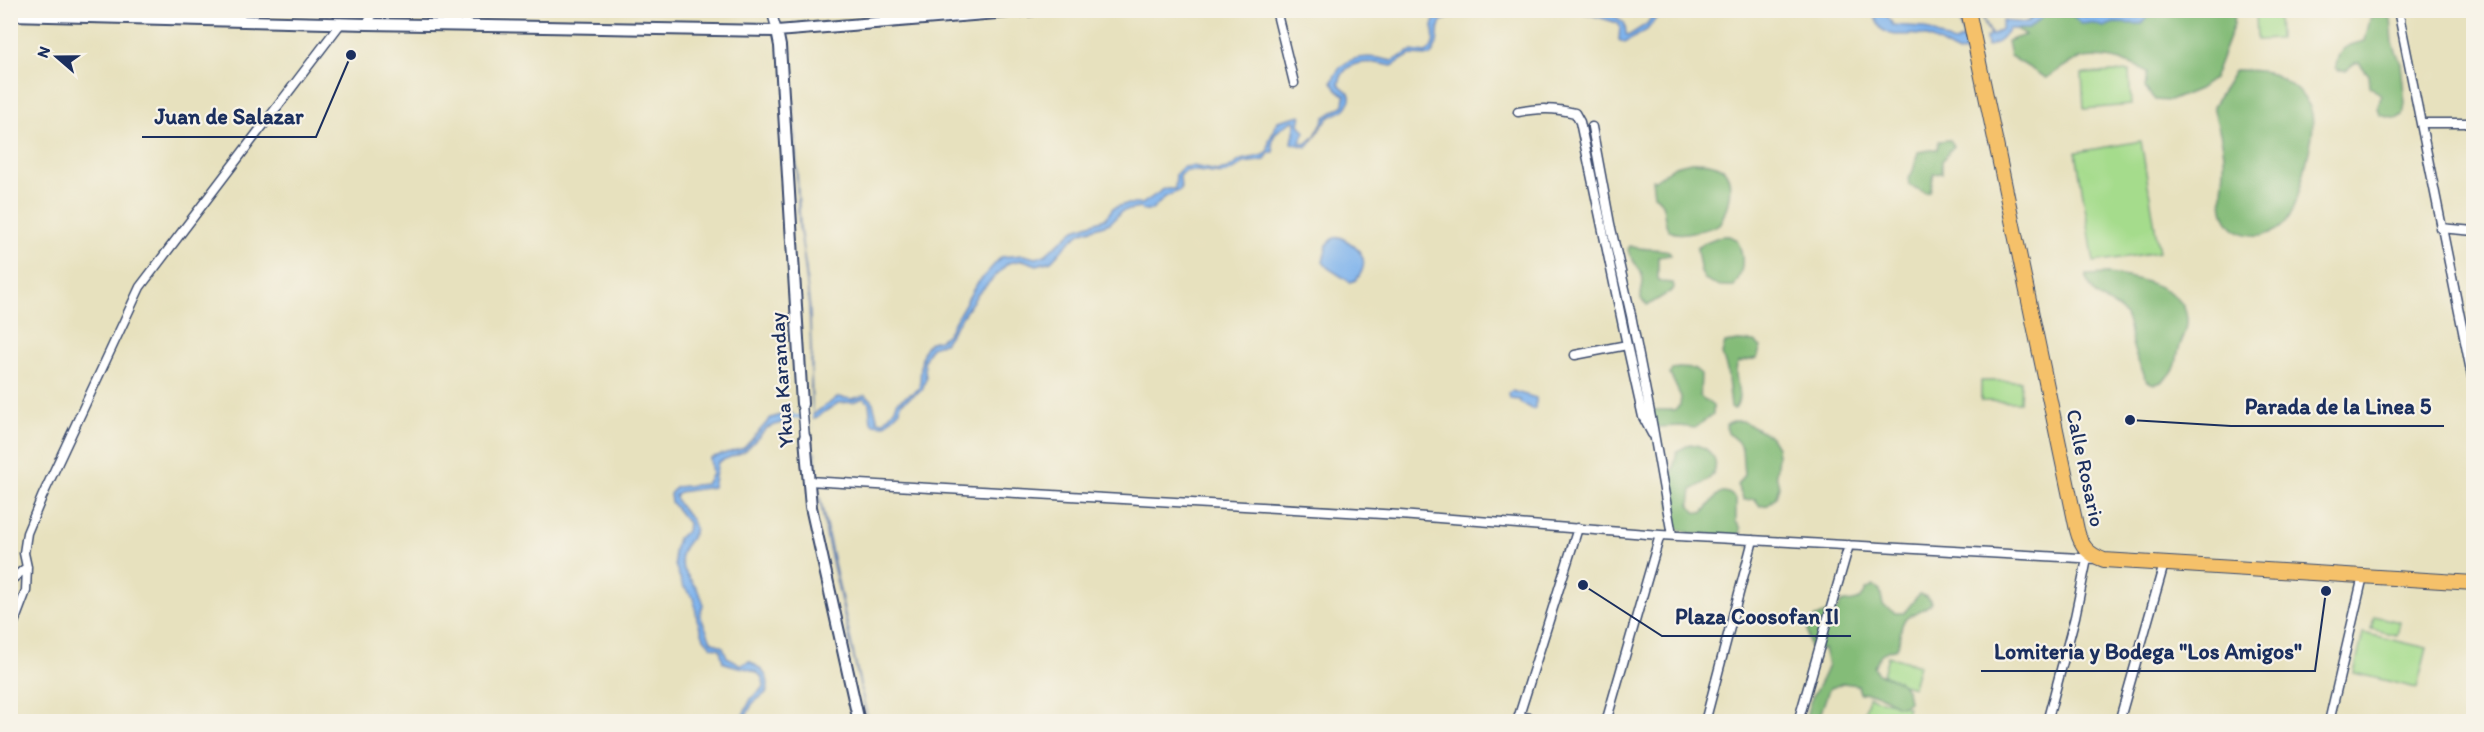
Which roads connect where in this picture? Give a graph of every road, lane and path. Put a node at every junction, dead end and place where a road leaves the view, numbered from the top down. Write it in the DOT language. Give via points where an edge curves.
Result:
graph roads {
  1 [pos="375,10"];
  2 [pos="471,10"];
  3 [pos="771,10"];
  4 [pos="1035,10"];
  5 [pos="1276,10"];
  6 [pos="1968,10"];
  7 [pos="2398,10"];
  8 [pos="10,15"];
  9 [pos="341,23"];
  10 [pos="367,24"];
  11 [pos="463,25"];
  12 [pos="777,31"];
  13 [pos="1294,83"];
  14 [pos="1518,112"];
  15 [pos="2421,123"];
  16 [pos="2474,123"];
  17 [pos="1592,127"];
  18 [pos="2440,228"];
  19 [pos="2474,231"];
  20 [pos="2464,337"];
  21 [pos="2474,338"];
  22 [pos="1627,345"];
  23 [pos="1575,355"];
  24 [pos="2474,386"];
  25 [pos="802,404"];
  26 [pos="805,438"];
  27 [pos="1656,440"];
  28 [pos="808,481"];
  29 [pos="1578,528"];
  30 [pos="1660,535"];
  31 [pos="1672,535"];
  32 [pos="1753,540"];
  33 [pos="1849,545"];
  34 [pos="2087,559"];
  35 [pos="2104,560"];
  36 [pos="2164,564"];
  37 [pos="27,567"];
  38 [pos="2364,576"];
  39 [pos="10,581"];
  40 [pos="2474,583"];
  41 [pos="10,633"];
  42 [pos="2474,712"];
  43 [pos="1518,719"];
  44 [pos="859,722"];
  45 [pos="1550,722"];
  46 [pos="1606,722"];
  47 [pos="1705,722"];
  48 [pos="1798,722"];
  49 [pos="2047,722"];
  50 [pos="2119,722"];
  51 [pos="2330,722"];
  52 [pos="2471,722"];
  1 -- 10 [label="street"];
  2 -- 11 [label="street"];
  3 -- 12 [label="street"];
  4 -- 12 [label="street"];
  5 -- 13 [label="street"];
  6 -- 35 [label="main road, Calle Rosario" via="2077,530 2084,547"];
  7 -- 15 [label="street"];
  8 -- 9 [label="street"];
  9 -- 10 [label="street"];
  9 -- 37 [label="street" via="140,287 34,515 24,553"];
  10 -- 11 [label="street"];
  11 -- 12 [label="street"];
  12 -- 25 [label="street, Ykua Karanday"];
  14 -- 22 [label="street" via="1545,107 1564,110 1575,113 1580,122"];
  15 -- 16 [label="street"];
  15 -- 18 [label="street"];
  17 -- 27 [label="street"];
  18 -- 19 [label="street"];
  18 -- 20 [label="street"];
  20 -- 21 [label="street"];
  20 -- 24 [label="street"];
  22 -- 23 [label="street"];
  22 -- 27 [label="street" via="1643,417"];
  25 -- 26 [label="street, Ykua Karanday"];
  26 -- 28 [label="street, Ykua Karanday"];
  27 -- 31 [label="street"];
  28 -- 29 [label="street"];
  28 -- 44 [label="street, Ykua Karanday"];
  29 -- 30 [label="street"];
  29 -- 43 [label="street"];
  30 -- 31 [label="street"];
  30 -- 46 [label="street"];
  31 -- 32 [label="street"];
  32 -- 33 [label="street"];
  32 -- 47 [label="street"];
  33 -- 34 [label="street"];
  33 -- 48 [label="street"];
  34 -- 35 [label="street"];
  34 -- 49 [label="street"];
  35 -- 36 [label="main road"];
  36 -- 38 [label="main road"];
  36 -- 50 [label="street"];
  37 -- 39 [label="street"];
  37 -- 41 [label="street" via="26,591"];
  38 -- 40 [label="main road"];
  38 -- 51 [label="street"];
  42 -- 52 [label="street"];
  43 -- 45 [label="street"];
}
